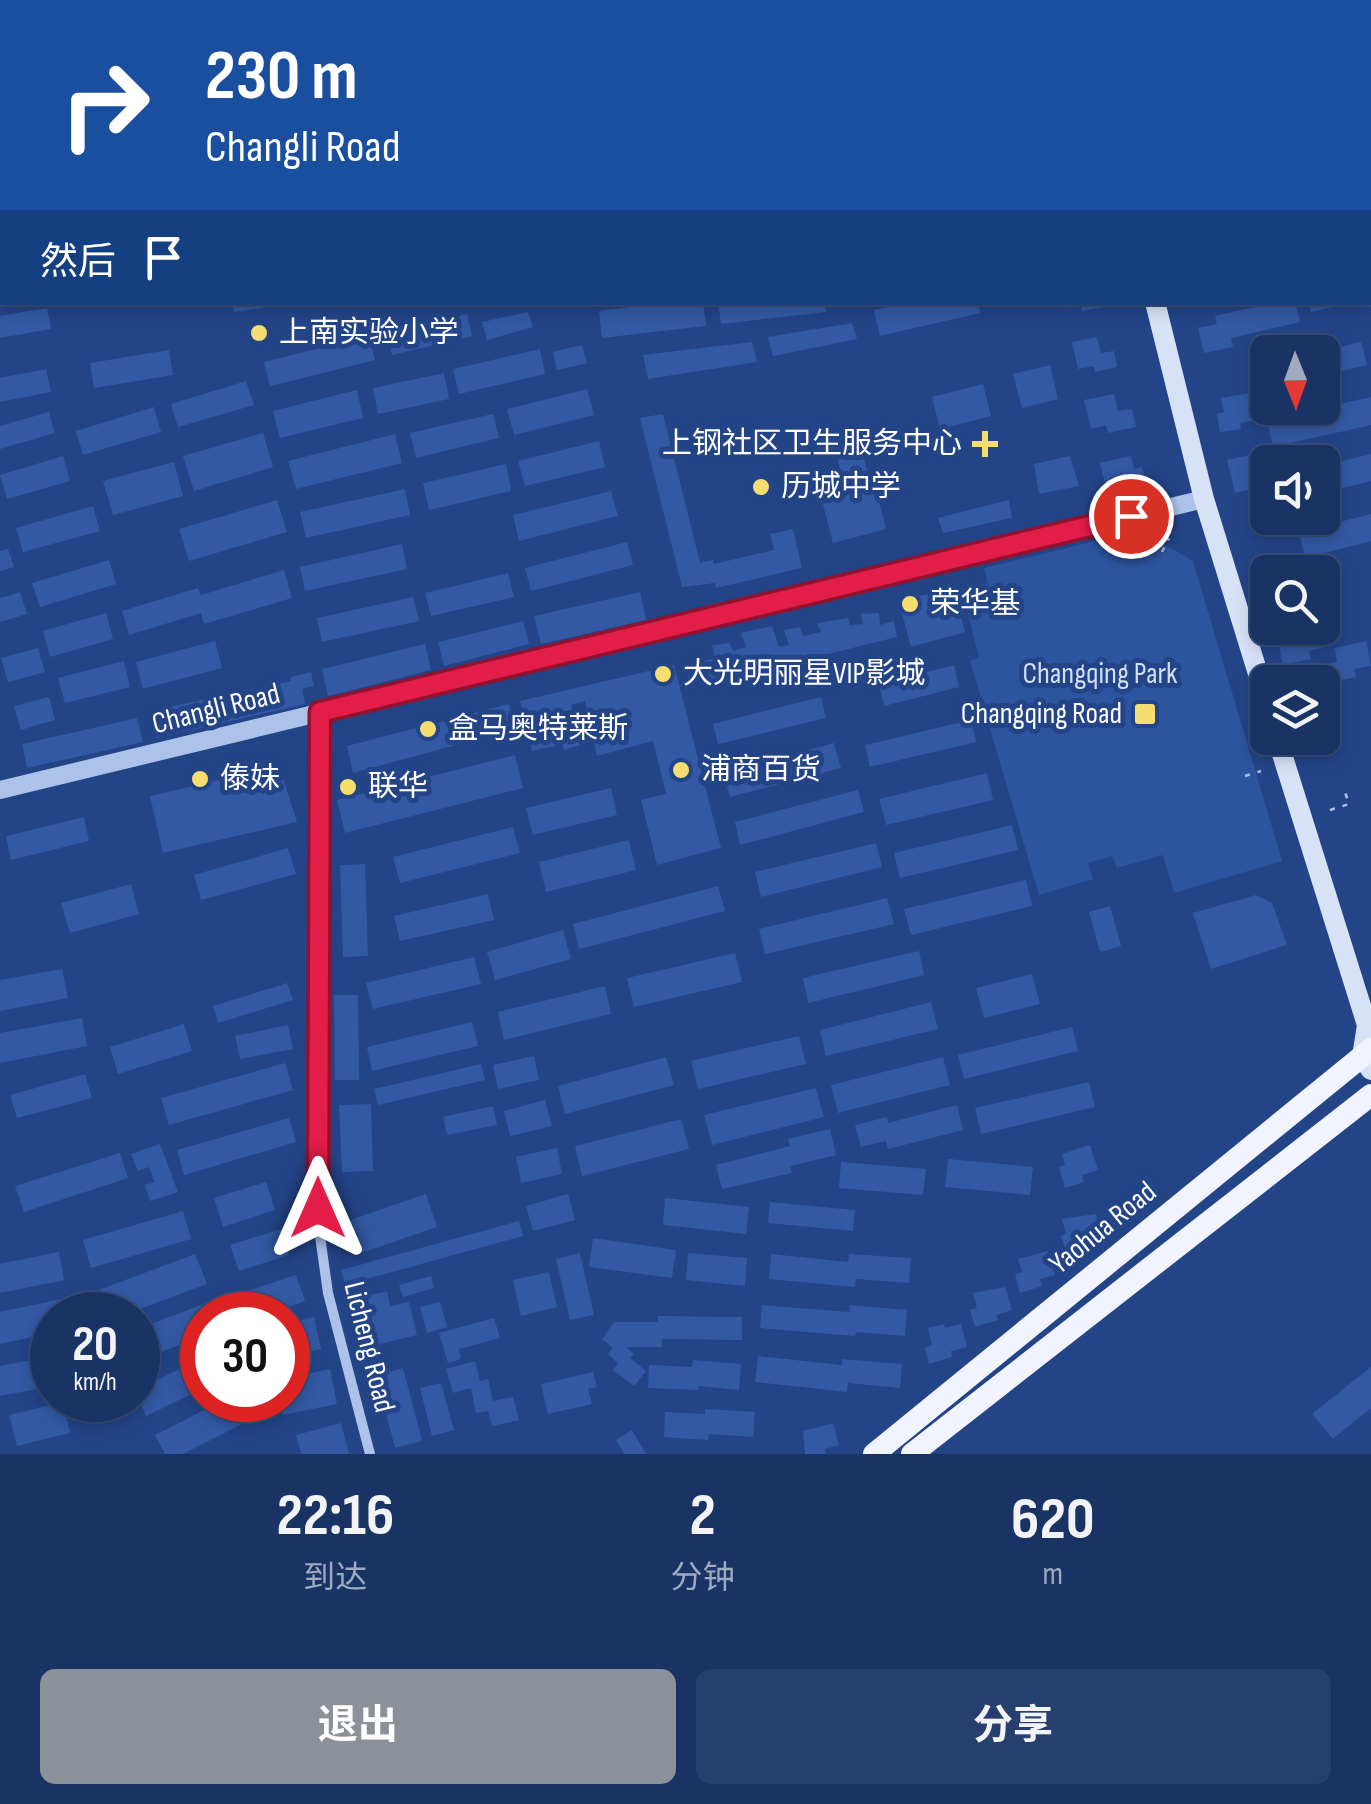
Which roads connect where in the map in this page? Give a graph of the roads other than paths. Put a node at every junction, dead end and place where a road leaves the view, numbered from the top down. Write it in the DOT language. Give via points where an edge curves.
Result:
graph roads {
  1 [pos="1156,305"];
  2 [pos="1204,498"];
  3 [pos="1255,665"];
  4 [pos="320,712"];
  5 [pos="1282,755"];
  6 [pos="0,790"];
  7 [pos="1369,1025"];
  8 [pos="1368,1059"];
  9 [pos="1371,1095"];
  10 [pos="370,1454"];
  11 [pos="874,1454"];
  12 [pos="912,1454"];
  1 -- 2 [label="main road"];
  2 -- 3 [label="main road"];
  2 -- 4 [label="street, Changli Road"];
  4 -- 6 [label="street, Changli Road"];
  4 -- 10 [label="street, Licheng Road" via="319,1228 328,1292"];
  5 -- 7 [label="main road"];
  7 -- 8 [label="main road"];
  8 -- 11 [label="main road, Yaohua Road"];
  9 -- 12 [label="main road, Yaohua Road"];
}
